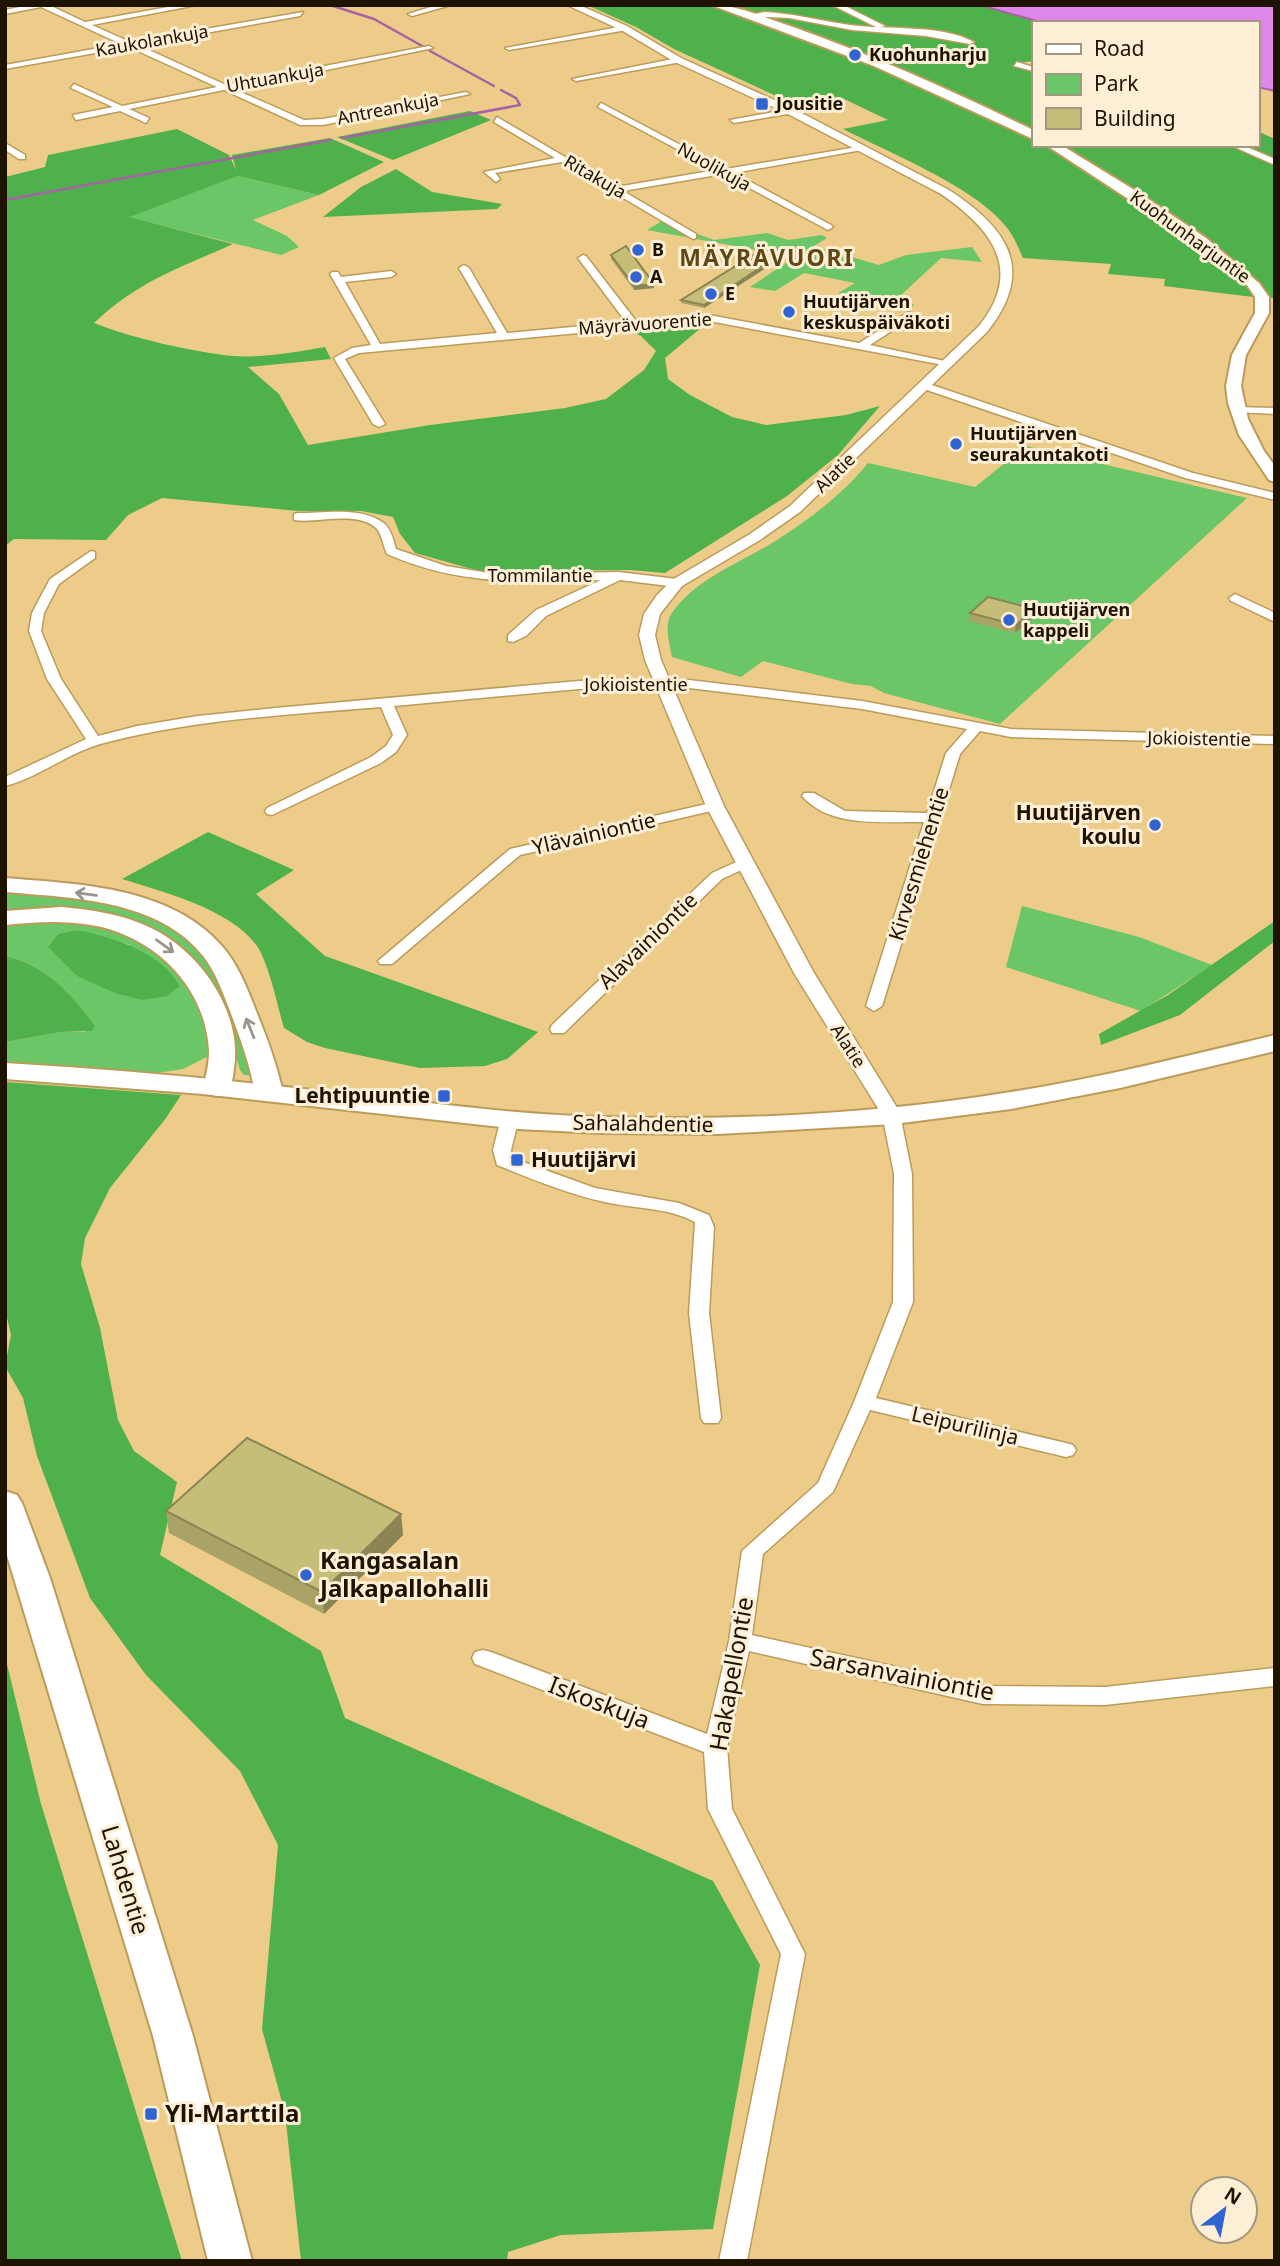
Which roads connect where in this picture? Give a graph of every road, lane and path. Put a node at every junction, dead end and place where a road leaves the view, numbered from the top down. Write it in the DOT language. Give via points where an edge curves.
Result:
graph roads {
  1 [pos="42,5"];
  2 [pos="193,5"];
  3 [pos="447,5"];
  4 [pos="571,5"];
  5 [pos="716,5"];
  6 [pos="836,5"];
  7 [pos="5,12"];
  8 [pos="299,14"];
  9 [pos="412,14"];
  10 [pos="751,16"];
  11 [pos="84,24"];
  12 [pos="624,28"];
  13 [pos="875,30"];
  14 [pos="970,42"];
  15 [pos="130,45"];
  16 [pos="429,48"];
  17 [pos="509,48"];
  18 [pos="678,60"];
  19 [pos="1017,64"];
  20 [pos="5,67"];
  21 [pos="1032,69"];
  22 [pos="576,79"];
  23 [pos="74,86"];
  24 [pos="224,87"];
  25 [pos="466,94"];
  26 [pos="601,105"];
  27 [pos="120,108"];
  28 [pos="790,111"];
  29 [pos="76,117"];
  30 [pos="146,120"];
  31 [pos="497,120"];
  32 [pos="734,120"];
  33 [pos="1032,135"];
  34 [pos="5,146"];
  35 [pos="1055,147"];
  36 [pos="1239,147"];
  37 [pos="863,149"];
  38 [pos="22,157"];
  39 [pos="564,159"];
  40 [pos="1275,162"];
  41 [pos="723,173"];
  42 [pos="496,179"];
  43 [pos="617,190"];
  44 [pos="828,227"];
  45 [pos="693,236"];
  46 [pos="583,258"];
  47 [pos="464,268"];
  48 [pos="391,274"];
  49 [pos="909,315"];
  50 [pos="633,324"];
  51 [pos="504,335"];
  52 [pos="377,346"];
  53 [pos="862,346"];
  54 [pos="949,363"];
  55 [pos="925,386"];
  56 [pos="1238,410"];
  57 [pos="1275,411"];
  58 [pos="379,424"];
  59 [pos="1275,477"];
  60 [pos="1275,497"];
  61 [pos="298,517"];
  62 [pos="91,555"];
  63 [pos="618,576"];
  64 [pos="677,583"];
  65 [pos="1235,598"];
  66 [pos="1275,618"];
  67 [pos="513,638"];
  68 [pos="665,683"];
  69 [pos="386,702"];
  70 [pos="976,728"];
  71 [pos="1275,740"];
  72 [pos="94,741"];
  73 [pos="5,782"];
  74 [pos="809,796"];
  75 [pos="715,806"];
  76 [pos="272,811"];
  77 [pos="933,818"];
  78 [pos="745,863"];
  79 [pos="5,885"];
  80 [pos="5,918"];
  81 [pos="386,961"];
  82 [pos="874,1006"];
  83 [pos="558,1029"];
  84 [pos="1275,1043"];
  85 [pos="5,1071"];
  86 [pos="217,1088"];
  87 [pos="269,1093"];
  88 [pos="891,1114"];
  89 [pos="510,1118"];
  90 [pos="864,1402"];
  91 [pos="711,1418"];
  92 [pos="1066,1450"];
  93 [pos="5,1479"];
  94 [pos="5,1503"];
  95 [pos="12,1523"];
  96 [pos="33,1578"];
  97 [pos="740,1641"];
  98 [pos="483,1658"];
  99 [pos="1275,1677"];
  100 [pos="715,1747"];
  101 [pos="230,2261"];
  102 [pos="733,2261"];
  1 -- 7 [label="street"];
  1 -- 11 [label="street"];
  2 -- 11 [label="street"];
  3 -- 9 [label="street"];
  4 -- 12 [label="street, Alatie"];
  5 -- 10 [label="main road"];
  6 -- 13 [label="street" via="883,26"];
  8 -- 15 [label="street, Kaukolankuja"];
  10 -- 13 [label="street" via="781,14"];
  10 -- 33 [label="main road" via="847,50"];
  11 -- 15 [label="street"];
  12 -- 17 [label="street"];
  12 -- 18 [label="street, Alatie"];
  13 -- 14 [label="street"];
  15 -- 20 [label="street, Kaukolankuja"];
  15 -- 24 [label="street"];
  16 -- 24 [label="street, Uhtuankuja"];
  18 -- 22 [label="street"];
  18 -- 28 [label="street, Alatie"];
  19 -- 21 [label="street"];
  23 -- 27 [label="street"];
  24 -- 25 [label="street, Antreankuja" via="310,123"];
  24 -- 27 [label="street, Uhtuankuja"];
  26 -- 41 [label="street, Nuolikuja"];
  27 -- 29 [label="street, Uhtuankuja"];
  27 -- 30 [label="street"];
  28 -- 32 [label="street"];
  28 -- 37 [label="street, Alatie"];
  31 -- 39 [label="street, Ritakuja"];
  34 -- 38 [label="street"];
  35 -- 56 [label="main road, Kuohunharjuntie" via="1161,213 1255,284 1264,309 1233,373"];
  36 -- 40 [label="street"];
  37 -- 41 [label="street"];
  37 -- 54 [label="street, Alatie" via="969,208 1004,249 1005,289 995,314"];
  39 -- 42 [label="street" via="488,172"];
  39 -- 43 [label="street, Ritakuja"];
  41 -- 43 [label="street"];
  41 -- 44 [label="street, Nuolikuja"];
  43 -- 45 [label="street, Ritakuja"];
  46 -- 50 [label="street"];
  47 -- 51 [label="street"];
  48 -- 52 [label="street" via="337,277"];
  49 -- 53 [label="street"];
  50 -- 51 [label="street, Mäyrävuorentie"];
  50 -- 53 [label="street, Mäyrävuorentie" via="709,318"];
  51 -- 52 [label="street, Mäyrävuorentie"];
  52 -- 58 [label="street, Mäyrävuorentie" via="339,358"];
  53 -- 54 [label="street, Mäyrävuorentie"];
  54 -- 55 [label="street, Alatie"];
  55 -- 60 [label="street" via="1189,476"];
  55 -- 64 [label="street, Alatie" via="795,509"];
  56 -- 57 [label="street"];
  56 -- 59 [label="main road, Kuohunharjuntie" via="1247,434"];
  61 -- 63 [label="street, Tommilantie" via="370,521 382,527 391,551 484,577"];
  62 -- 72 [label="street" via="54,582 37,613 35,631 54,679"];
  63 -- 64 [label="street, Tommilantie"];
  63 -- 67 [label="street" via="541,613 526,632"];
  64 -- 68 [label="street, Alatie" via="652,614 647,635"];
  65 -- 66 [label="street"];
  68 -- 69 [label="street, Jokioistentie" via="579,685"];
  68 -- 70 [label="street, Jokioistentie" via="862,705"];
  68 -- 75 [label="street, Alatie"];
  69 -- 72 [label="street, Jokioistentie" via="198,720"];
  69 -- 76 [label="street" via="400,735 391,749 354,773"];
  70 -- 71 [label="street, Jokioistentie" via="1063,736"];
  70 -- 77 [label="street, Kirvesmiehentie" via="953,753"];
  72 -- 73 [label="street, Jokioistentie"];
  74 -- 77 [label="street" via="844,815"];
  75 -- 78 [label="street, Alatie"];
  75 -- 81 [label="street, Ylävainiontie" via="515,852"];
  77 -- 82 [label="street, Kirvesmiehentie"];
  78 -- 83 [label="street, Alavainiontie" via="717,876"];
  78 -- 88 [label="street, Alatie" via="804,973"];
  87 -- 79 [label="main road, one-way" via="264,1065 232,984 212,951 183,925 116,898"];
  80 -- 86 [label="main road, one-way" via="52,914 99,918 141,932 181,958 209,1001 220,1030 223,1053"];
  84 -- 88 [label="main road, Sahalahdentie" via="1067,1091"];
  85 -- 86 [label="main road, Sahalahdentie"];
  86 -- 87 [label="main road, Sahalahdentie"];
  87 -- 89 [label="main road, Sahalahdentie"];
  88 -- 89 [label="main road, Sahalahdentie" via="744,1126 598,1125"];
  88 -- 90 [label="street, Hakapellontie" via="903,1174 903,1302"];
  89 -- 91 [label="street" via="503,1161 604,1197 675,1208 703,1219 699,1313"];
  90 -- 92 [label="street, Leipurilinja"];
  90 -- 97 [label="street, Hakapellontie" via="826,1487 753,1551"];
  93 -- 96 [label="main road"];
  94 -- 95 [label="main road, Lahdentie"];
  95 -- 96 [label="main road, Lahdentie"];
  96 -- 101 [label="main road, Lahdentie" via="173,2036"];
  97 -- 99 [label="street, Sarsanvainiontie" via="983,1695 1105,1696"];
  97 -- 100 [label="street, Hakapellontie"];
  98 -- 100 [label="street, Iskoskuja"];
  100 -- 102 [label="street, Hakapellontie" via="720,1809 793,1954"];
}
